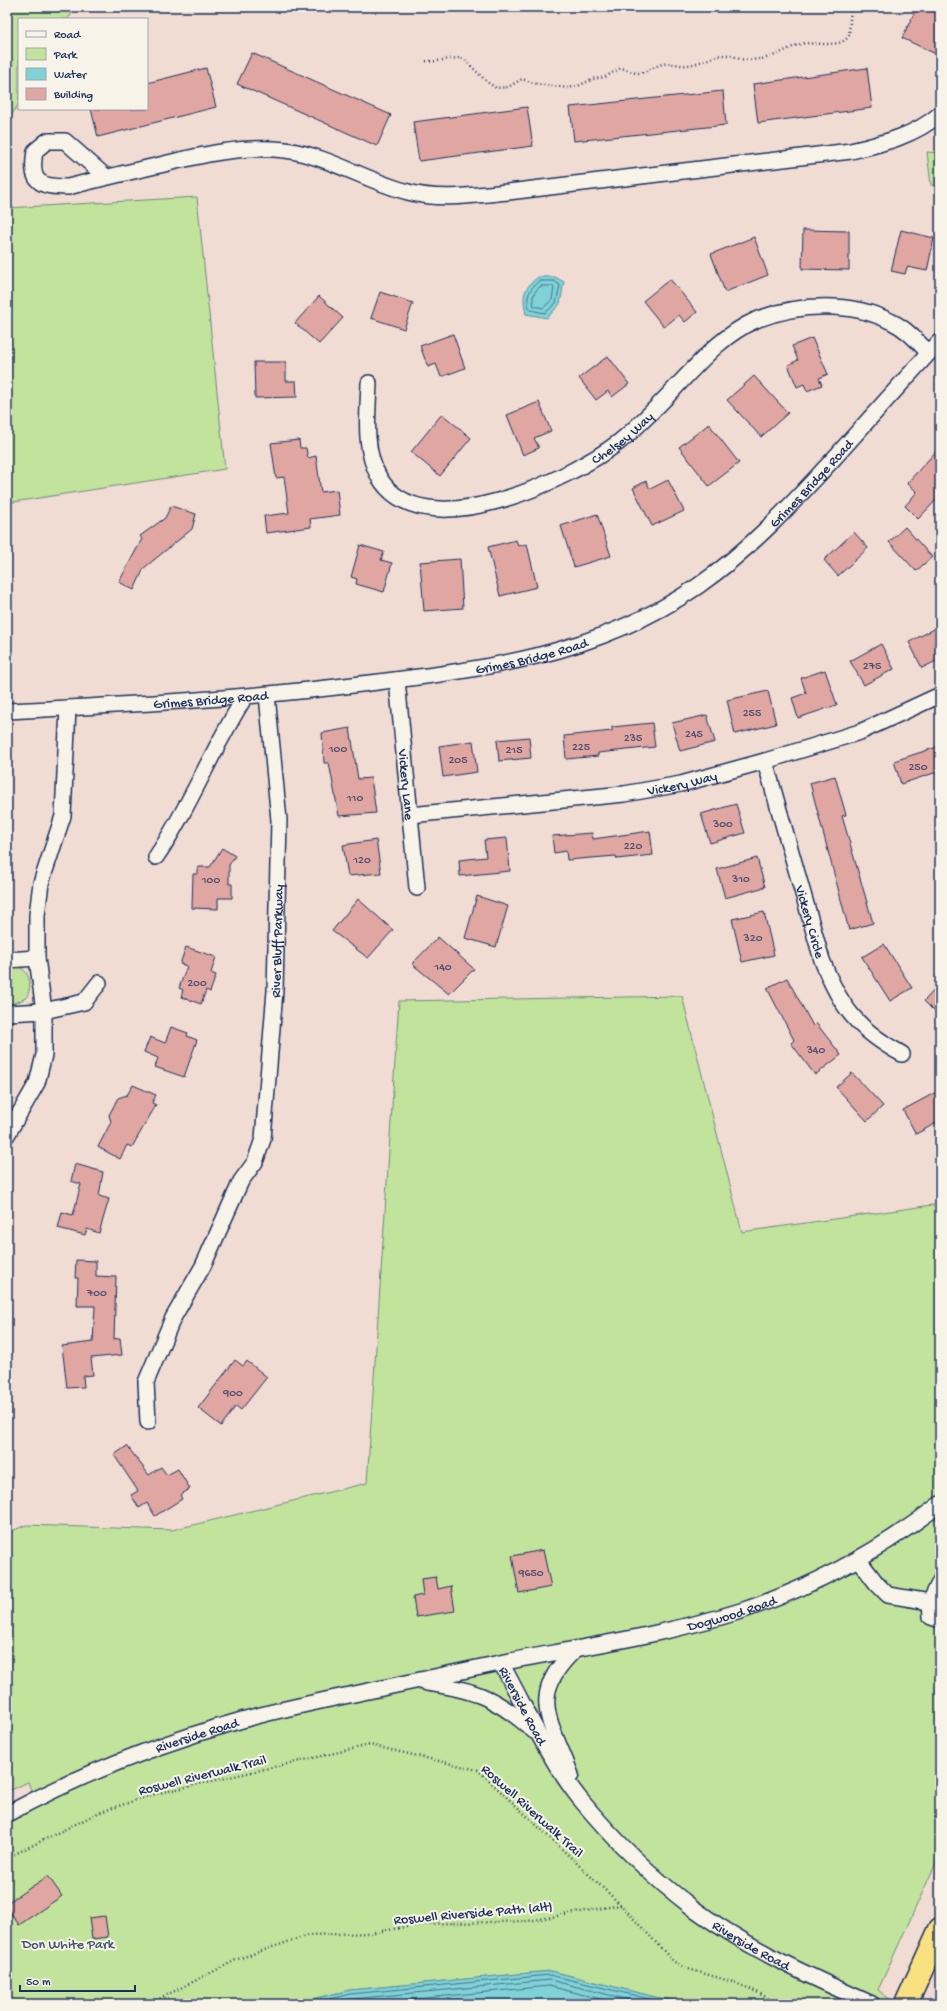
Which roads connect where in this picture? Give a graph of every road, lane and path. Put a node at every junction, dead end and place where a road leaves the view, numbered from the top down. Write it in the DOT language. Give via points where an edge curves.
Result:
graph roads {
  1 [pos="851,7"];
  2 [pos="426,61"];
  3 [pos="940,114"];
  4 [pos="106,177"];
  5 [pos="940,341"];
  6 [pos="929,352"];
  7 [pos="369,383"];
  8 [pos="397,680"];
  9 [pos="267,694"];
  10 [pos="940,695"];
  11 [pos="245,696"];
  12 [pos="68,708"];
  13 [pos="7,711"];
  14 [pos="765,761"];
  15 [pos="410,815"];
  16 [pos="156,857"];
  17 [pos="417,888"];
  18 [pos="37,958"];
  19 [pos="7,960"];
  20 [pos="99,983"];
  21 [pos="44,1011"];
  22 [pos="7,1013"];
  23 [pos="902,1054"];
  24 [pos="7,1135"];
  25 [pos="148,1422"];
  26 [pos="940,1504"];
  27 [pos="858,1559"];
  28 [pos="940,1581"];
  29 [pos="930,1602"];
  30 [pos="940,1620"];
  31 [pos="576,1649"];
  32 [pos="501,1663"];
  33 [pos="416,1682"];
  34 [pos="541,1737"];
  35 [pos="580,1798"];
  36 [pos="7,1814"];
  37 [pos="7,1858"];
  38 [pos="7,1894"];
  39 [pos="9,1898"];
  40 [pos="622,1905"];
  41 [pos="939,1931"];
  42 [pos="868,2003"];
  43 [pos="150,2004"];
  44 [pos="778,2004"];
  45 [pos="906,2004"];
  1 -- 2 [label="path" via="847,40 829,44 801,44 778,55 760,59 748,60 720,55 690,65 665,63 642,72 621,68 605,77 568,88 537,84 522,79 496,88 464,59"];
  3 -- 4 [label="street" via="925,126 892,141 852,151 508,192 452,196 410,193 307,154 262,149 186,158"];
  4 -- 4 [label="street" via="65,141 47,141 35,151 32,167 38,180 48,187 68,187"];
  5 -- 6 [label="street, Grimes Bridge Road"];
  6 -- 7 [label="street, Chelsey Way" via="894,323 875,314 829,307 781,311 733,333 712,349 658,407 599,456 558,479 524,493 485,504 442,510 406,502 390,491 380,479 369,450"];
  6 -- 8 [label="street, Grimes Bridge Road" via="794,501 733,559 698,586 626,626 543,656"];
  8 -- 9 [label="street, Grimes Bridge Road"];
  8 -- 15 [label="street, Vickery Lane"];
  9 -- 11 [label="street, Grimes Bridge Road"];
  9 -- 25 [label="street, River Bluff Parkway" via="279,820 275,991 263,1139 255,1162 241,1181 203,1266 173,1318 146,1382"];
  10 -- 14 [label="street, Vickery Way" via="860,732"];
  11 -- 12 [label="street, Grimes Bridge Road"];
  11 -- 16 [label="street" via="226,726 169,838"];
  12 -- 13 [label="street, Grimes Bridge Road"];
  12 -- 18 [label="street" via="63,816 41,883 37,915"];
  14 -- 15 [label="street, Vickery Way" via="681,784 644,791"];
  14 -- 23 [label="street, Vickery Circle" via="820,953 832,986 847,1010 864,1028 882,1043"];
  15 -- 17 [label="street, Vickery Lane"];
  18 -- 19 [label="street"];
  18 -- 21 [label="street"];
  20 -- 21 [label="street" via="84,1002"];
  21 -- 22 [label="street"];
  21 -- 24 [label="street" via="44,1055 37,1083"];
  26 -- 27 [label="street, Dogwood Road"];
  27 -- 29 [label="street" via="888,1595"];
  27 -- 31 [label="street, Dogwood Road" via="819,1579 745,1609 654,1634"];
  28 -- 29 [label="street"];
  29 -- 30 [label="street" via="931,1617"];
  31 -- 32 [label="street, Dogwood Road"];
  31 -- 35 [label="street" via="554,1672 546,1698 549,1715"];
  32 -- 33 [label="street, Riverside Road"];
  32 -- 34 [label="street, Riverside Road"];
  33 -- 34 [label="street" via="457,1688 486,1697 504,1706"];
  33 -- 36 [label="street, Riverside Road" via="292,1707 193,1735 112,1765"];
  34 -- 35 [label="street, Riverside Road"];
  35 -- 42 [label="street, Riverside Road" via="640,1863 694,1909 758,1949"];
  37 -- 40 [label="path, Roswell Riverwalk Trail" via="98,1813 151,1795 370,1745 478,1770"];
  38 -- 39 [label="path"];
  40 -- 43 [label="path, Roswell Riverside Path (alt)" via="528,1921 424,1924 370,1933 308,1934 238,1959"];
  40 -- 44 [label="path, Roswell Riverwalk Trail" via="674,1961 685,1968 733,1982"];
  41 -- 45 [label="highway"];
}
